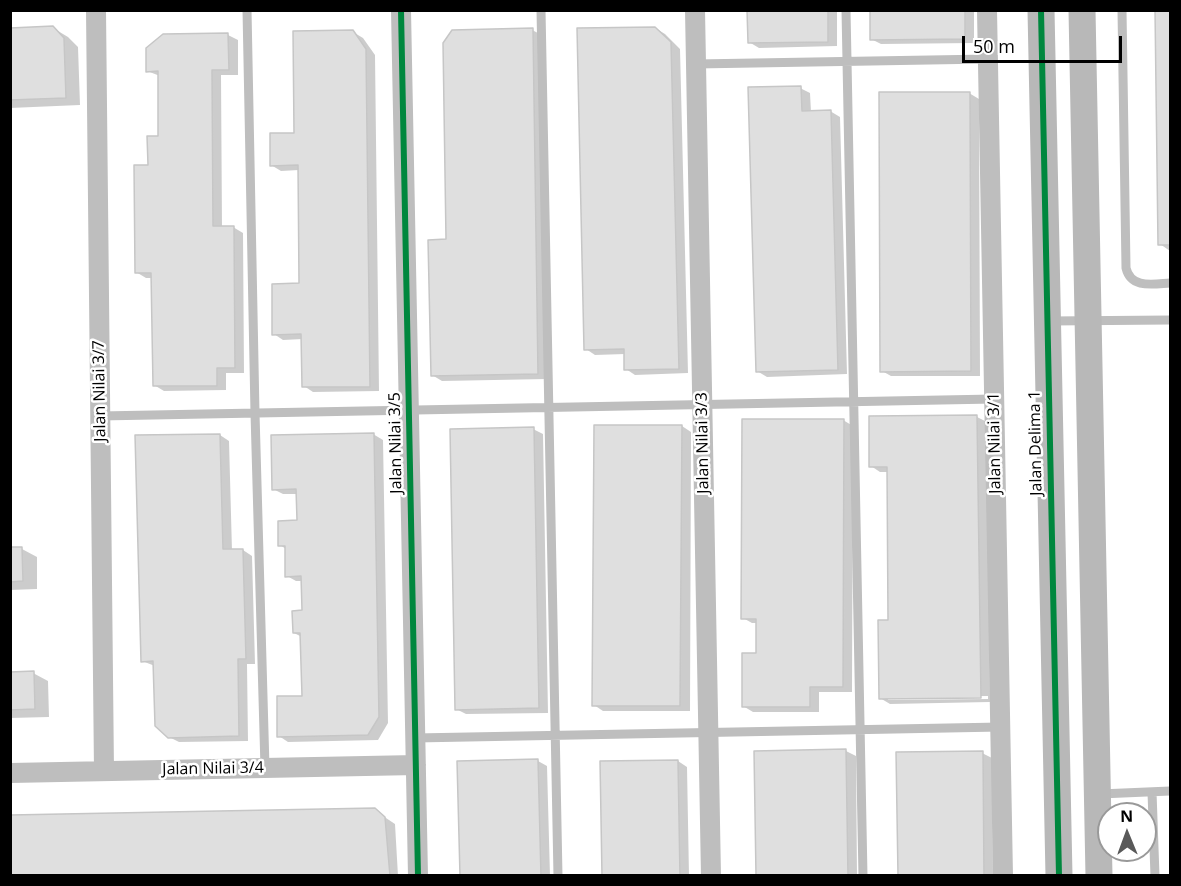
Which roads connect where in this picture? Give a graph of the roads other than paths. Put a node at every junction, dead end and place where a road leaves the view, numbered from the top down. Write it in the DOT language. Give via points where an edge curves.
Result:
graph roads {
  1 [pos="96,10"];
  2 [pos="247,10"];
  3 [pos="401,10"];
  4 [pos="542,10"];
  5 [pos="695,10"];
  6 [pos="846,10"];
  7 [pos="987,10"];
  8 [pos="1041,10"];
  9 [pos="1082,10"];
  10 [pos="1122,10"];
  11 [pos="988,59"];
  12 [pos="847,61"];
  13 [pos="696,64"];
  14 [pos="1170,283"];
  15 [pos="1170,320"];
  16 [pos="1047,321"];
  17 [pos="1088,321"];
  18 [pos="994,399"];
  19 [pos="854,402"];
  20 [pos="702,405"];
  21 [pos="549,408"];
  22 [pos="409,411"];
  23 [pos="255,413"];
  24 [pos="100,416"];
  25 [pos="1001,727"];
  26 [pos="860,730"];
  27 [pos="708,733"];
  28 [pos="555,736"];
  29 [pos="415,738"];
  30 [pos="416,765"];
  31 [pos="265,768"];
  32 [pos="104,771"];
  33 [pos="10,773"];
  34 [pos="1170,791"];
  35 [pos="1152,792"];
  36 [pos="1098,794"];
  37 [pos="418,876"];
  38 [pos="558,876"];
  39 [pos="711,876"];
  40 [pos="863,876"];
  41 [pos="1003,876"];
  42 [pos="1059,876"];
  43 [pos="1099,876"];
  44 [pos="1155,876"];
  1 -- 24 [label="street, Jalan Nilai 3/7"];
  2 -- 23 [label="lane"];
  3 -- 22 [label="street, Jalan Nilai 3/5"];
  4 -- 21 [label="lane"];
  5 -- 13 [label="street, Jalan Nilai 3/3"];
  6 -- 12 [label="lane"];
  7 -- 11 [label="street, Jalan Nilai 3/1"];
  8 -- 16 [label="street, Jalan Delima 1"];
  9 -- 17 [label="street"];
  10 -- 14 [label="lane" via="1126,268 1136,282"];
  11 -- 12 [label="lane"];
  11 -- 18 [label="street, Jalan Nilai 3/1"];
  12 -- 13 [label="lane"];
  12 -- 19 [label="lane"];
  13 -- 20 [label="street, Jalan Nilai 3/3"];
  15 -- 17 [label="lane"];
  16 -- 17 [label="lane"];
  16 -- 42 [label="street, Jalan Delima 1"];
  17 -- 36 [label="street"];
  18 -- 19 [label="lane"];
  18 -- 25 [label="street, Jalan Nilai 3/1"];
  19 -- 20 [label="lane"];
  19 -- 26 [label="lane"];
  20 -- 21 [label="lane"];
  20 -- 27 [label="street, Jalan Nilai 3/3"];
  21 -- 22 [label="lane"];
  21 -- 28 [label="lane"];
  22 -- 23 [label="lane"];
  22 -- 29 [label="street, Jalan Nilai 3/5"];
  23 -- 24 [label="lane"];
  23 -- 31 [label="lane"];
  24 -- 32 [label="street, Jalan Nilai 3/7"];
  25 -- 26 [label="lane"];
  25 -- 41 [label="street, Jalan Nilai 3/1"];
  26 -- 27 [label="lane"];
  26 -- 40 [label="lane"];
  27 -- 28 [label="lane"];
  27 -- 39 [label="street, Jalan Nilai 3/3"];
  28 -- 29 [label="lane"];
  28 -- 38 [label="lane"];
  29 -- 30 [label="street, Jalan Nilai 3/5"];
  30 -- 31 [label="street, Jalan Nilai 3/4"];
  30 -- 37 [label="street, Jalan Nilai 3/5"];
  31 -- 32 [label="street, Jalan Nilai 3/4"];
  32 -- 33 [label="street, Jalan Nilai 3/4"];
  34 -- 35 [label="lane"];
  35 -- 36 [label="lane"];
  35 -- 44 [label="lane"];
  36 -- 43 [label="street"];
}
